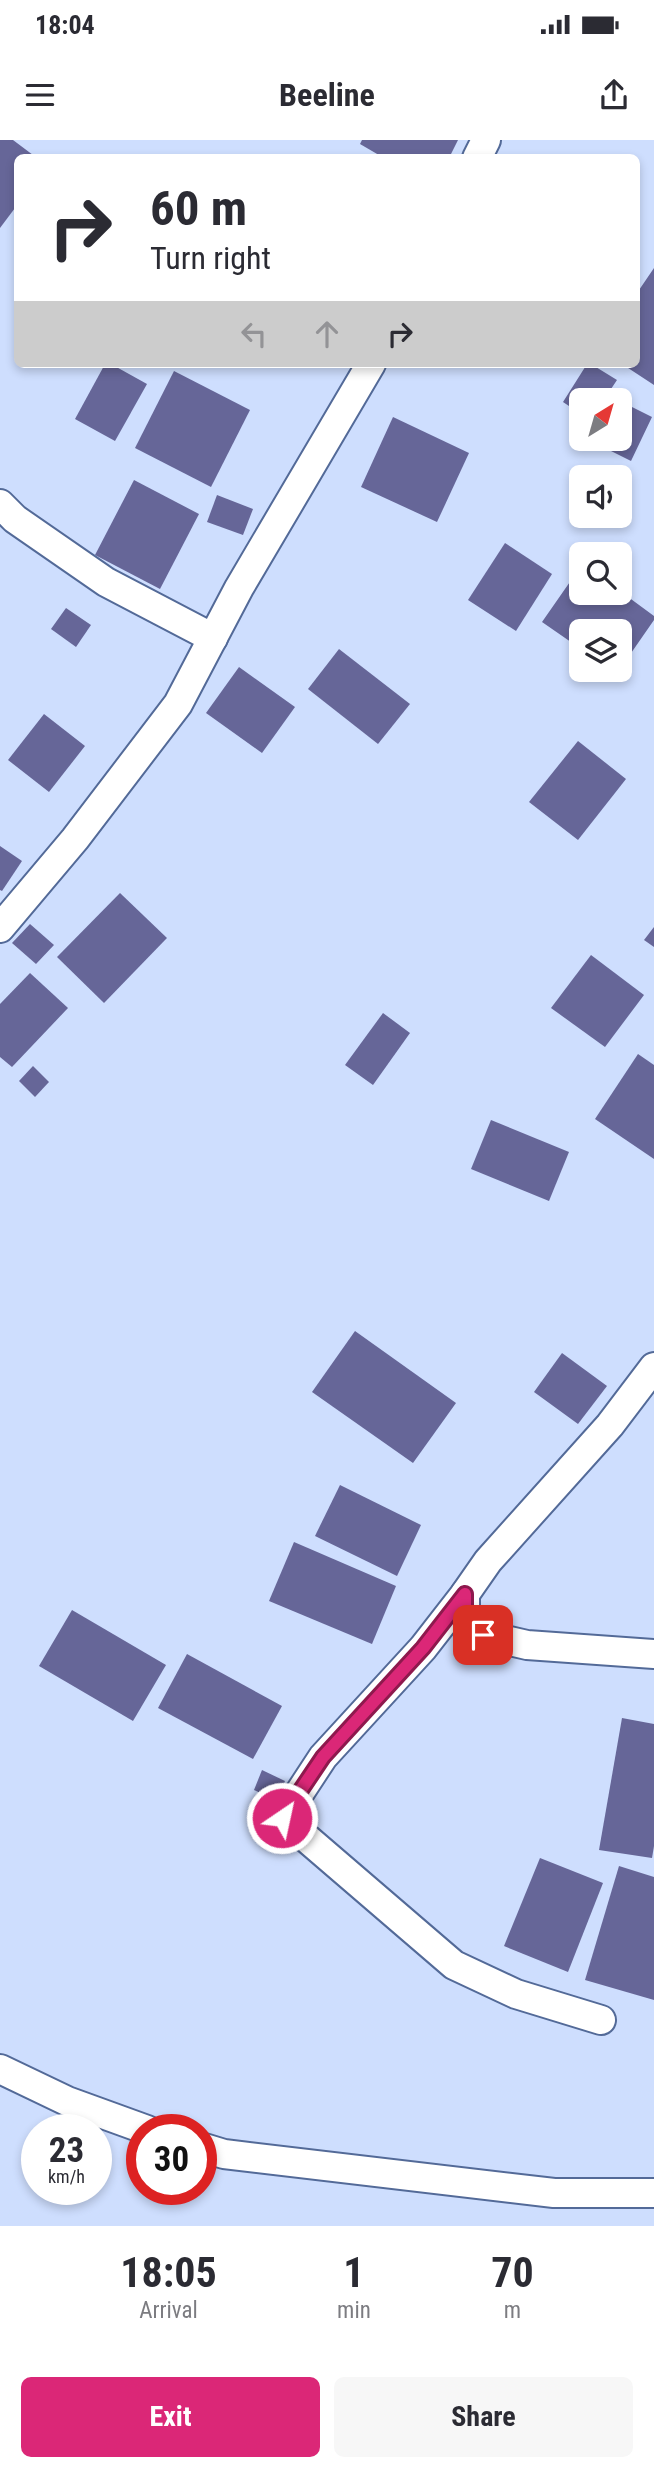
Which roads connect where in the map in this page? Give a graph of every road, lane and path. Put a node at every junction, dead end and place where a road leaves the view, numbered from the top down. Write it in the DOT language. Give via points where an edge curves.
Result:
graph roads {
  1 [pos="369,368"];
  2 [pos="0,504"];
  3 [pos="213,638"];
  4 [pos="0,928"];
  5 [pos="654,1367"];
  6 [pos="465,1594"];
  7 [pos="654,1654"];
  8 [pos="601,2020"];
  9 [pos="0,2069"];
  10 [pos="126,2122"];
  11 [pos="217,2152"];
  12 [pos="654,2193"];
  1 -- 3 [label="street"];
  2 -- 3 [label="street" via="106,582"];
  3 -- 4 [label="street" via="178,704"];
  5 -- 6 [label="street"];
  6 -- 7 [label="street" via="465,1620 483,1635 527,1645"];
  6 -- 8 [label="street" via="423,1648 323,1757 282,1818 454,1965 516,1994"];
  9 -- 10 [label="street"];
  11 -- 12 [label="street" via="554,2193"];
}
